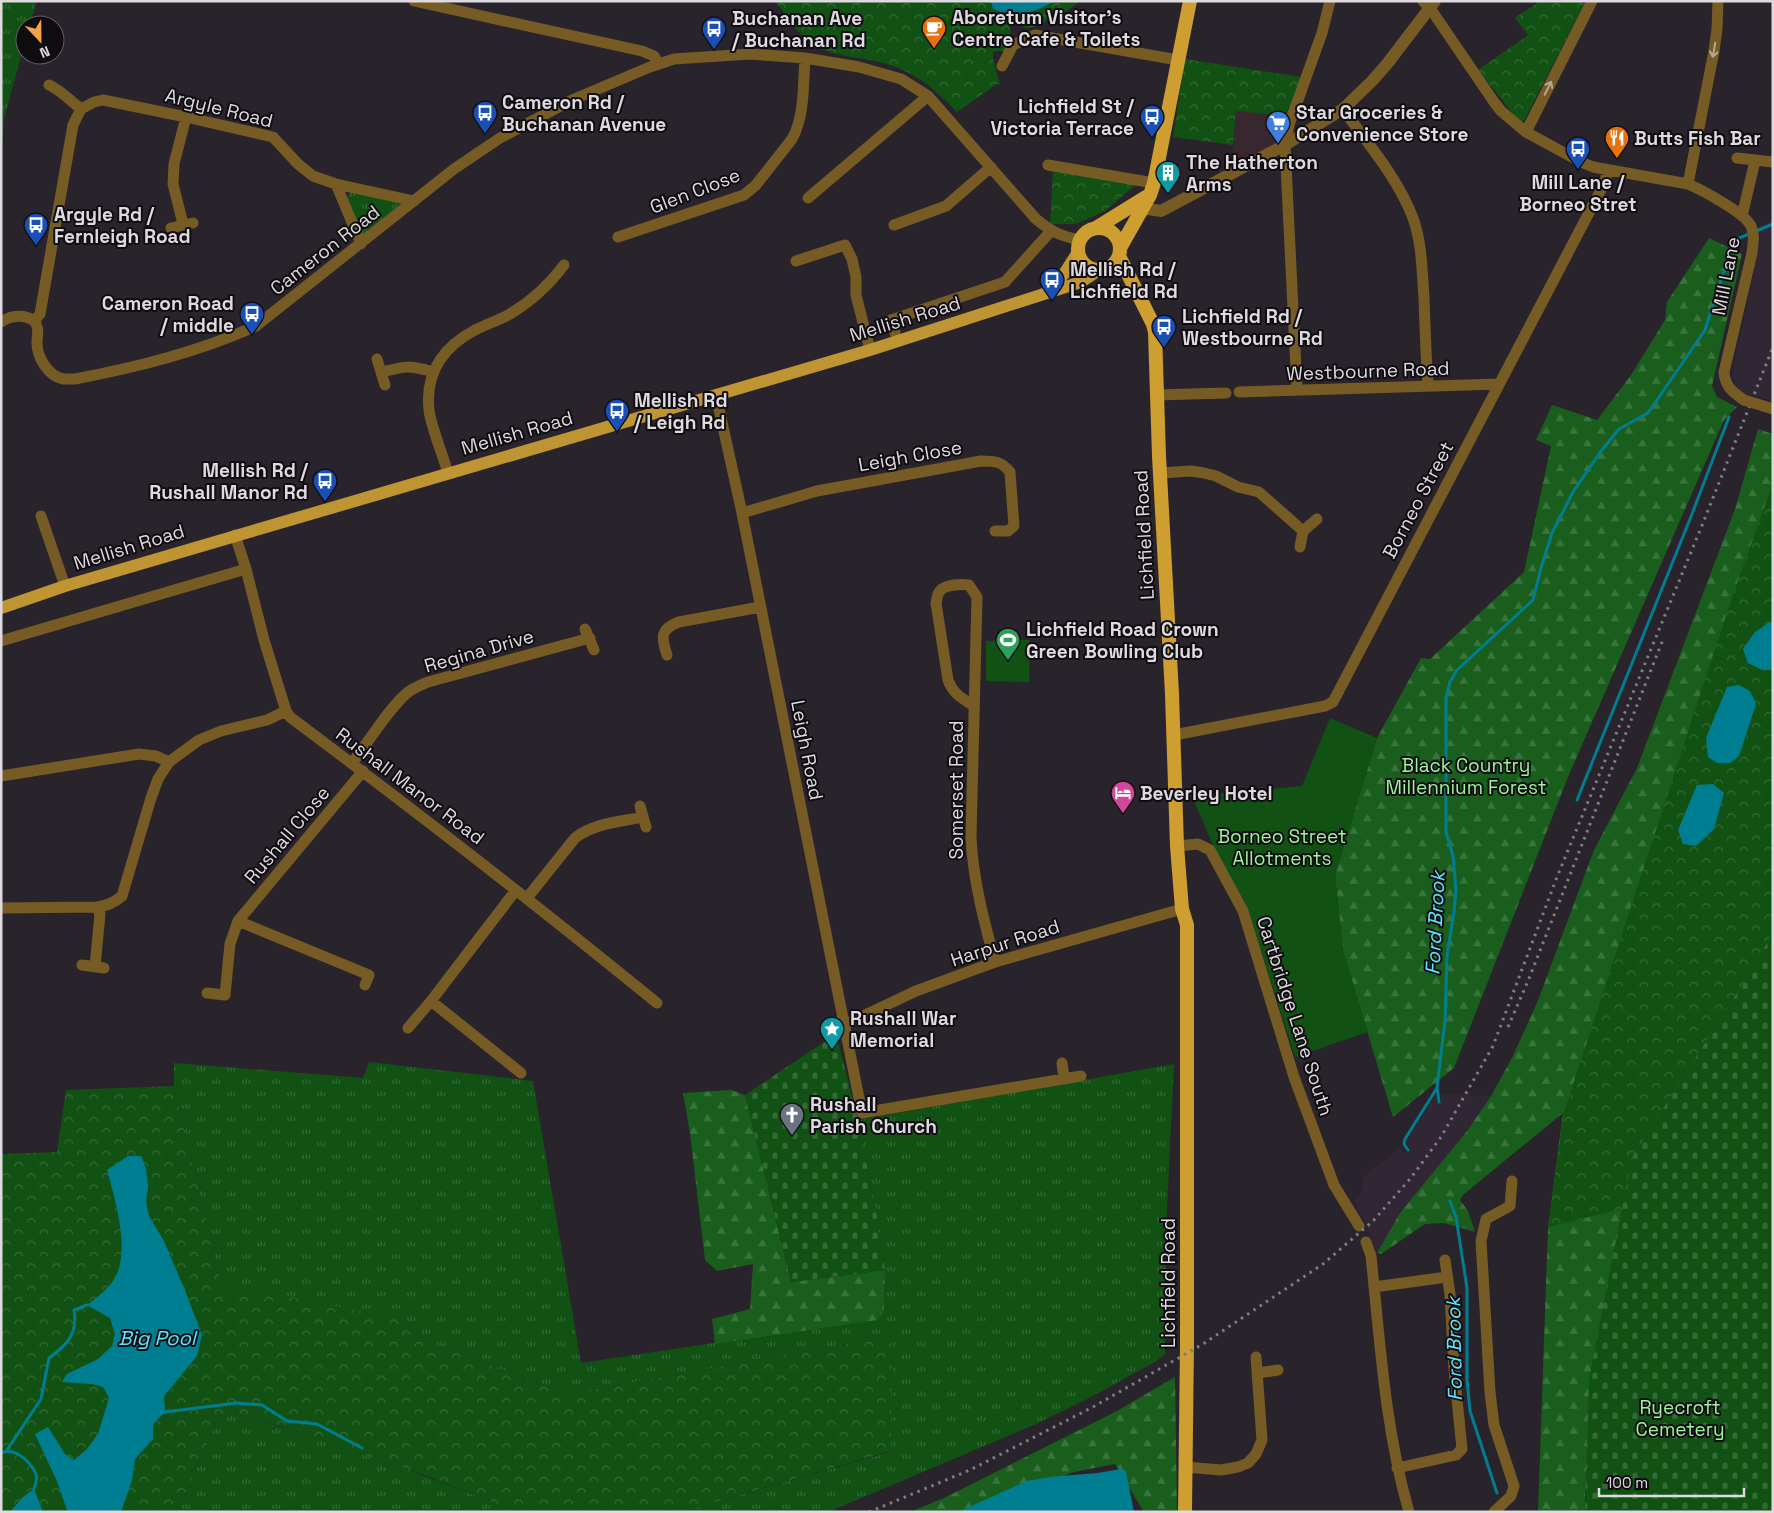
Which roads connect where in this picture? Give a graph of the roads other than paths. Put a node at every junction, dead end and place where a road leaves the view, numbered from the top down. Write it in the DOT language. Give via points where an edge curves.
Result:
graph roads {
  1 [pos="414,1"];
  2 [pos="1190,1"];
  3 [pos="1330,1"];
  4 [pos="1592,1"];
  5 [pos="1718,1"];
  6 [pos="1429,4"];
  7 [pos="805,58"];
  8 [pos="1178,60"];
  9 [pos="654,66"];
  10 [pos="1002,66"];
  11 [pos="55,86"];
  12 [pos="928,96"];
  13 [pos="81,109"];
  14 [pos="1343,109"];
  15 [pos="186,117"];
  16 [pos="1526,132"];
  17 [pos="1285,145"];
  18 [pos="1737,158"];
  19 [pos="1755,161"];
  20 [pos="1773,162"];
  21 [pos="1048,165"];
  22 [pos="991,167"];
  23 [pos="1608,170"];
  24 [pos="336,184"];
  25 [pos="1688,184"];
  26 [pos="1152,189"];
  27 [pos="808,198"];
  28 [pos="414,201"];
  29 [pos="1142,208"];
  30 [pos="1746,220"];
  31 [pos="894,225"];
  32 [pos="171,228"];
  33 [pos="1096,228"];
  34 [pos="1051,231"];
  35 [pos="625,239"];
  36 [pos="361,244"];
  37 [pos="1079,246"];
  38 [pos="1120,252"];
  39 [pos="796,261"];
  40 [pos="564,266"];
  41 [pos="1103,269"];
  42 [pos="1134,283"];
  43 [pos="1044,295"];
  44 [pos="34,321"];
  45 [pos="1,322"];
  46 [pos="895,333"];
  47 [pos="870,350"];
  48 [pos="377,359"];
  49 [pos="382,372"];
  50 [pos="433,372"];
  51 [pos="1499,384"];
  52 [pos="385,385"];
  53 [pos="1428,386"];
  54 [pos="1297,390"];
  55 [pos="1239,392"];
  56 [pos="1226,393"];
  57 [pos="716,395"];
  58 [pos="1156,395"];
  59 [pos="1773,409"];
  60 [pos="448,473"];
  61 [pos="1160,473"];
  62 [pos="742,513"];
  63 [pos="41,516"];
  64 [pos="1317,520"];
  65 [pos="995,531"];
  66 [pos="1302,531"];
  67 [pos="235,535"];
  68 [pos="1300,547"];
  69 [pos="246,569"];
  70 [pos="65,586"];
  71 [pos="760,607"];
  72 [pos="1,608"];
  73 [pos="1,641"];
  74 [pos="594,650"];
  75 [pos="668,652"];
  76 [pos="974,706"];
  77 [pos="286,711"];
  78 [pos="1174,735"];
  79 [pos="169,762"];
  80 [pos="352,764"];
  81 [pos="363,771"];
  82 [pos="1,776"];
  83 [pos="643,817"];
  84 [pos="1177,846"];
  85 [pos="516,890"];
  86 [pos="527,898"];
  87 [pos="97,907"];
  88 [pos="1,908"];
  89 [pos="1182,909"];
  90 [pos="238,922"];
  91 [pos="995,962"];
  92 [pos="82,965"];
  93 [pos="365,985"];
  94 [pos="207,993"];
  95 [pos="431,1001"];
  96 [pos="658,1003"];
  97 [pos="844,1025"];
  98 [pos="408,1028"];
  99 [pos="1062,1063"];
  100 [pos="521,1073"];
  101 [pos="1080,1076"];
  102 [pos="1064,1078"];
  103 [pos="1512,1181"];
  104 [pos="1359,1226"];
  105 [pos="1366,1242"];
  106 [pos="1445,1260"];
  107 [pos="1447,1278"];
  108 [pos="1374,1287"];
  109 [pos="1256,1357"];
  110 [pos="1278,1370"];
  111 [pos="1258,1373"];
  112 [pos="1185,1468"];
  113 [pos="1397,1468"];
  114 [pos="1185,1512"];
  115 [pos="1409,1512"];
  116 [pos="1494,1512"];
  1 -- 9 [label="street" via="642,51 654,56"];
  2 -- 8 [label="highway"];
  3 -- 17 [label="street"];
  16 -- 4 [label="street, one-way"];
  5 -- 25 [label="street, one-way" via="1718,29"];
  6 -- 14 [label="street" via="1387,64"];
  6 -- 16 [label="street, Mill Lane" via="1494,102"];
  7 -- 9 [label="street, Cameron Road" via="750,54 674,59"];
  7 -- 12 [label="street, Cameron Road" via="880,72 902,79"];
  7 -- 35 [label="street, Glen Close" via="800,120 796,131 756,186 744,195"];
  8 -- 10 [label="street" via="1035,35 1013,45"];
  8 -- 26 [label="highway"];
  9 -- 28 [label="street, Cameron Road" via="572,100 500,138"];
  11 -- 13 [label="street"];
  12 -- 22 [label="street, Cameron Road"];
  12 -- 27 [label="street"];
  13 -- 15 [label="street, Argyle Road" via="103,100"];
  13 -- 44 [label="street" via="73,125 40,314"];
  14 -- 17 [label="street"];
  14 -- 53 [label="street" via="1389,173 1413,219 1422,268"];
  15 -- 24 [label="street, Argyle Road" via="274,137 313,176"];
  15 -- 32 [label="street" via="174,164 173,184 188,224"];
  16 -- 23 [label="street, Mill Lane" via="1581,162"];
  17 -- 29 [label="street" via="1161,212"];
  17 -- 54 [label="street"];
  18 -- 19 [label="street"];
  19 -- 20 [label="street"];
  19 -- 30 [label="street"];
  21 -- 26 [label="street"];
  22 -- 31 [label="street" via="946,206"];
  22 -- 34 [label="street, Cameron Road" via="1036,219"];
  23 -- 25 [label="street, Mill Lane"];
  23 -- 51 [label="street, Borneo Street" via="1604,184"];
  24 -- 28 [label="street, Argyle Road"];
  24 -- 36 [label="street"];
  25 -- 30 [label="street, Mill Lane"];
  26 -- 29 [label="highway"];
  26 -- 33 [label="highway"];
  28 -- 36 [label="street, Cameron Road"];
  29 -- 38 [label="highway"];
  30 -- 59 [label="street, Mill Lane, bridge" via="1754,237 1724,372 1726,384 1732,391 1744,400"];
  33 -- 37 [label="highway" via="1088,232"];
  33 -- 38 [label="highway" via="1113,233"];
  34 -- 37 [label="street"];
  34 -- 46 [label="street" via="1006,282 891,320"];
  36 -- 44 [label="street, Cameron Road" via="256,326 149,364 63,379 41,361"];
  37 -- 41 [label="highway" via="1084,264"];
  37 -- 43 [label="main road, Mellish Road" via="1064,274"];
  38 -- 41 [label="highway" via="1115,263"];
  38 -- 42 [label="highway, Lichfield Road"];
  39 -- 47 [label="street" via="845,245 852,259 856,295"];
  40 -- 50 [label="street" via="559,282 509,314 459,339 447,350"];
  41 -- 42 [label="highway"];
  41 -- 43 [label="main road, Mellish Road" via="1081,282"];
  42 -- 58 [label="highway, Lichfield Road" via="1153,324"];
  43 -- 47 [label="main road, Mellish Road"];
  44 -- 45 [label="street" via="30,317 16,316"];
  47 -- 57 [label="main road, Mellish Road"];
  48 -- 49 [label="street"];
  49 -- 50 [label="street" via="414,366"];
  49 -- 52 [label="street"];
  50 -- 60 [label="street" via="430,412"];
  51 -- 53 [label="street, Westbourne Road"];
  51 -- 78 [label="street, Borneo Street" via="1333,702"];
  53 -- 54 [label="street, Westbourne Road"];
  54 -- 55 [label="street, Westbourne Road"];
  56 -- 58 [label="street"];
  57 -- 60 [label="main road, Mellish Road"];
  57 -- 62 [label="street, Leigh Road"];
  58 -- 61 [label="highway, Lichfield Road"];
  60 -- 67 [label="main road, Mellish Road"];
  61 -- 66 [label="street" via="1204,473 1251,489 1265,497"];
  61 -- 78 [label="highway, Lichfield Road"];
  62 -- 65 [label="street, Leigh Close" via="817,491 981,461 998,461 1010,472 1014,526 1008,531"];
  62 -- 71 [label="street, Leigh Road"];
  63 -- 70 [label="street"];
  64 -- 66 [label="street"];
  66 -- 68 [label="street"];
  67 -- 69 [label="street"];
  67 -- 70 [label="main road, Mellish Road"];
  69 -- 73 [label="street"];
  69 -- 77 [label="street"];
  70 -- 72 [label="main road, Mellish Road"];
  71 -- 75 [label="street" via="670,625 663,635"];
  71 -- 97 [label="street, Leigh Road"];
  74 -- 80 [label="street, Regina Drive" via="587,634 417,687 395,707"];
  76 -- 76 [label="street, Somerset Road" via="977,597 969,586 963,584 943,588 936,603 948,680 955,694"];
  76 -- 91 [label="street, Somerset Road" via="972,865"];
  77 -- 79 [label="street" via="267,720 199,740"];
  77 -- 80 [label="street, Rushall Manor Road"];
  78 -- 84 [label="highway, Lichfield Road"];
  79 -- 82 [label="street" via="139,754"];
  79 -- 87 [label="street" via="151,798 122,896 106,906"];
  80 -- 81 [label="street, Rushall Manor Road"];
  81 -- 85 [label="street, Rushall Manor Road"];
  81 -- 90 [label="street, Rushall Close"];
  83 -- 86 [label="street" via="600,825 582,833"];
  84 -- 89 [label="highway, Lichfield Road"];
  84 -- 104 [label="street, Cartbridge Lane South" via="1198,844 1210,850 1243,911 1294,1077 1334,1185"];
  85 -- 86 [label="street, Rushall Manor Road"];
  85 -- 95 [label="street"];
  86 -- 96 [label="street, Rushall Manor Road"];
  87 -- 88 [label="street"];
  87 -- 92 [label="street" via="100,914 100,967"];
  89 -- 91 [label="street, Harpur Road"];
  89 -- 112 [label="highway, Lichfield Road" via="1187,925"];
  90 -- 93 [label="street" via="369,976"];
  90 -- 94 [label="street, Rushall Close" via="230,944 225,995"];
  91 -- 97 [label="street, Harpur Road" via="916,991"];
  95 -- 98 [label="street"];
  95 -- 100 [label="street" via="499,1062"];
  97 -- 102 [label="street, Leigh Road" via="862,1113"];
  99 -- 102 [label="street"];
  101 -- 102 [label="street"];
  103 -- 116 [label="street" via="1510,1206 1486,1219 1481,1241 1494,1424 1514,1486 1511,1496"];
  105 -- 108 [label="street"];
  106 -- 107 [label="street"];
  107 -- 108 [label="street"];
  107 -- 113 [label="street" via="1462,1449 1456,1455"];
  108 -- 113 [label="street"];
  109 -- 111 [label="street"];
  110 -- 111 [label="street"];
  111 -- 112 [label="street" via="1262,1440 1256,1454 1248,1463 1238,1467 1221,1470"];
  112 -- 114 [label="highway, Lichfield Road"];
  113 -- 115 [label="street"];
}
